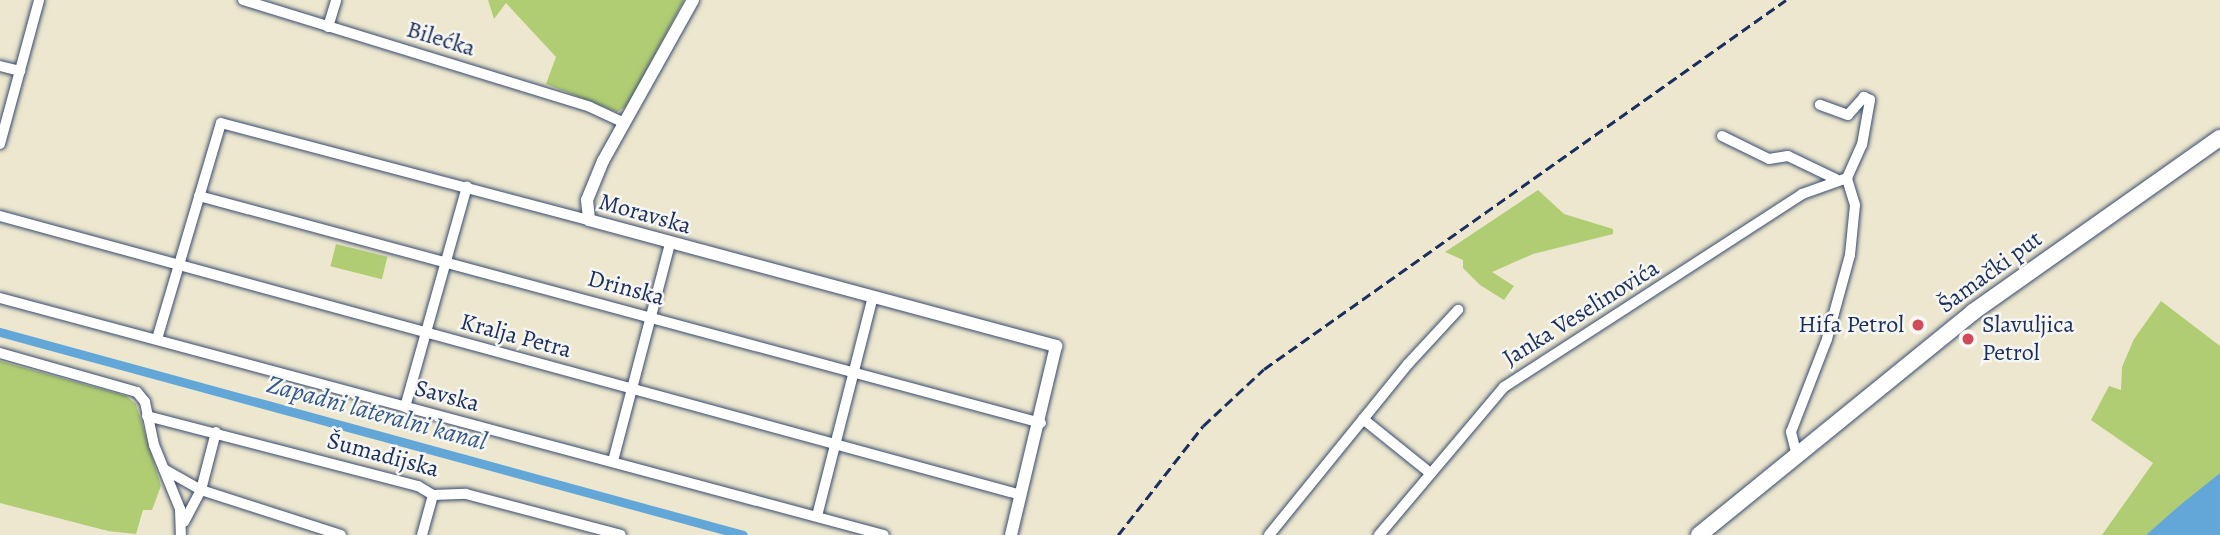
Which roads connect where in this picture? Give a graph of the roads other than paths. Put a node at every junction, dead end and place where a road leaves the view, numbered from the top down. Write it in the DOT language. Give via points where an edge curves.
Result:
graph roads {
  1 [pos="39,0"];
  2 [pos="243,0"];
  3 [pos="336,0"];
  4 [pos="693,0"];
  5 [pos="328,27"];
  6 [pos="0,66"];
  7 [pos="20,71"];
  8 [pos="1819,105"];
  9 [pos="624,123"];
  10 [pos="1722,136"];
  11 [pos="2220,138"];
  12 [pos="0,140"];
  13 [pos="1842,179"];
  14 [pos="467,187"];
  15 [pos="199,195"];
  16 [pos="0,216"];
  17 [pos="589,220"];
  18 [pos="670,243"];
  19 [pos="446,261"];
  20 [pos="178,266"];
  21 [pos="873,297"];
  22 [pos="0,298"];
  23 [pos="1458,310"];
  24 [pos="651,316"];
  25 [pos="426,334"];
  26 [pos="157,339"];
  27 [pos="0,353"];
  28 [pos="854,370"];
  29 [pos="631,389"];
  30 [pos="405,407"];
  31 [pos="147,416"];
  32 [pos="1363,419"];
  33 [pos="1041,423"];
  34 [pos="216,432"];
  35 [pos="836,443"];
  36 [pos="1796,452"];
  37 [pos="612,461"];
  38 [pos="164,469"];
  39 [pos="1429,472"];
  40 [pos="201,490"];
  41 [pos="433,495"];
  42 [pos="1021,495"];
  43 [pos="817,516"];
  44 [pos="184,522"];
  45 [pos="181,535"];
  46 [pos="341,535"];
  47 [pos="422,535"];
  48 [pos="621,535"];
  49 [pos="884,535"];
  50 [pos="1011,535"];
  51 [pos="1269,535"];
  52 [pos="1379,535"];
  53 [pos="1699,535"];
  1 -- 7 [label="street"];
  2 -- 5 [label="street, Bilećka"];
  3 -- 5 [label="street"];
  4 -- 9 [label="street"];
  5 -- 9 [label="street, Bilećka" via="590,107"];
  6 -- 7 [label="street"];
  7 -- 12 [label="street"];
  8 -- 13 [label="street" via="1848,115 1864,97 1870,100 1862,145"];
  9 -- 17 [label="street" via="590,190"];
  10 -- 13 [label="street" via="1769,159 1788,156"];
  11 -- 36 [label="main road, Šamački put" via="1973,312"];
  13 -- 36 [label="street" via="1856,205 1850,255 1827,339 1791,432"];
  13 -- 39 [label="street, Janka Veselinovića" via="1802,194 1504,387"];
  14 -- 15 [label="street, Moravska" via="228,123 218,125"];
  14 -- 17 [label="street, Moravska"];
  14 -- 19 [label="street"];
  15 -- 19 [label="street, Drinska"];
  15 -- 20 [label="street"];
  16 -- 20 [label="street, Kralja Petra"];
  17 -- 18 [label="street, Moravska"];
  18 -- 21 [label="street, Moravska"];
  18 -- 24 [label="street"];
  19 -- 24 [label="street, Drinska"];
  19 -- 25 [label="street"];
  20 -- 25 [label="street, Kralja Petra"];
  20 -- 26 [label="street"];
  21 -- 28 [label="street"];
  21 -- 33 [label="street, Moravska" via="1049,342 1058,351"];
  22 -- 26 [label="street, Savska"];
  23 -- 32 [label="street"];
  24 -- 28 [label="street, Drinska"];
  24 -- 29 [label="street"];
  25 -- 29 [label="street, Kralja Petra"];
  25 -- 30 [label="street"];
  26 -- 30 [label="street, Savska"];
  27 -- 31 [label="street" via="137,392"];
  28 -- 33 [label="street, Drinska"];
  28 -- 35 [label="street"];
  29 -- 35 [label="street, Kralja Petra"];
  29 -- 37 [label="street"];
  30 -- 37 [label="street, Savska"];
  31 -- 34 [label="street, Šumadijska"];
  31 -- 38 [label="street"];
  32 -- 39 [label="street"];
  32 -- 51 [label="street"];
  33 -- 42 [label="street"];
  34 -- 40 [label="street"];
  34 -- 41 [label="street, Šumadijska" via="418,486"];
  35 -- 42 [label="street, Kralja Petra"];
  35 -- 43 [label="street"];
  36 -- 53 [label="main road, Šamački put"];
  37 -- 43 [label="street, Savska"];
  38 -- 40 [label="street"];
  38 -- 44 [label="street"];
  39 -- 52 [label="street, Janka Veselinovića"];
  40 -- 44 [label="street"];
  40 -- 46 [label="street"];
  41 -- 47 [label="street"];
  41 -- 48 [label="street, Šumadijska" via="466,494"];
  42 -- 50 [label="street"];
  43 -- 49 [label="street, Savska"];
  44 -- 45 [label="street"];
}
